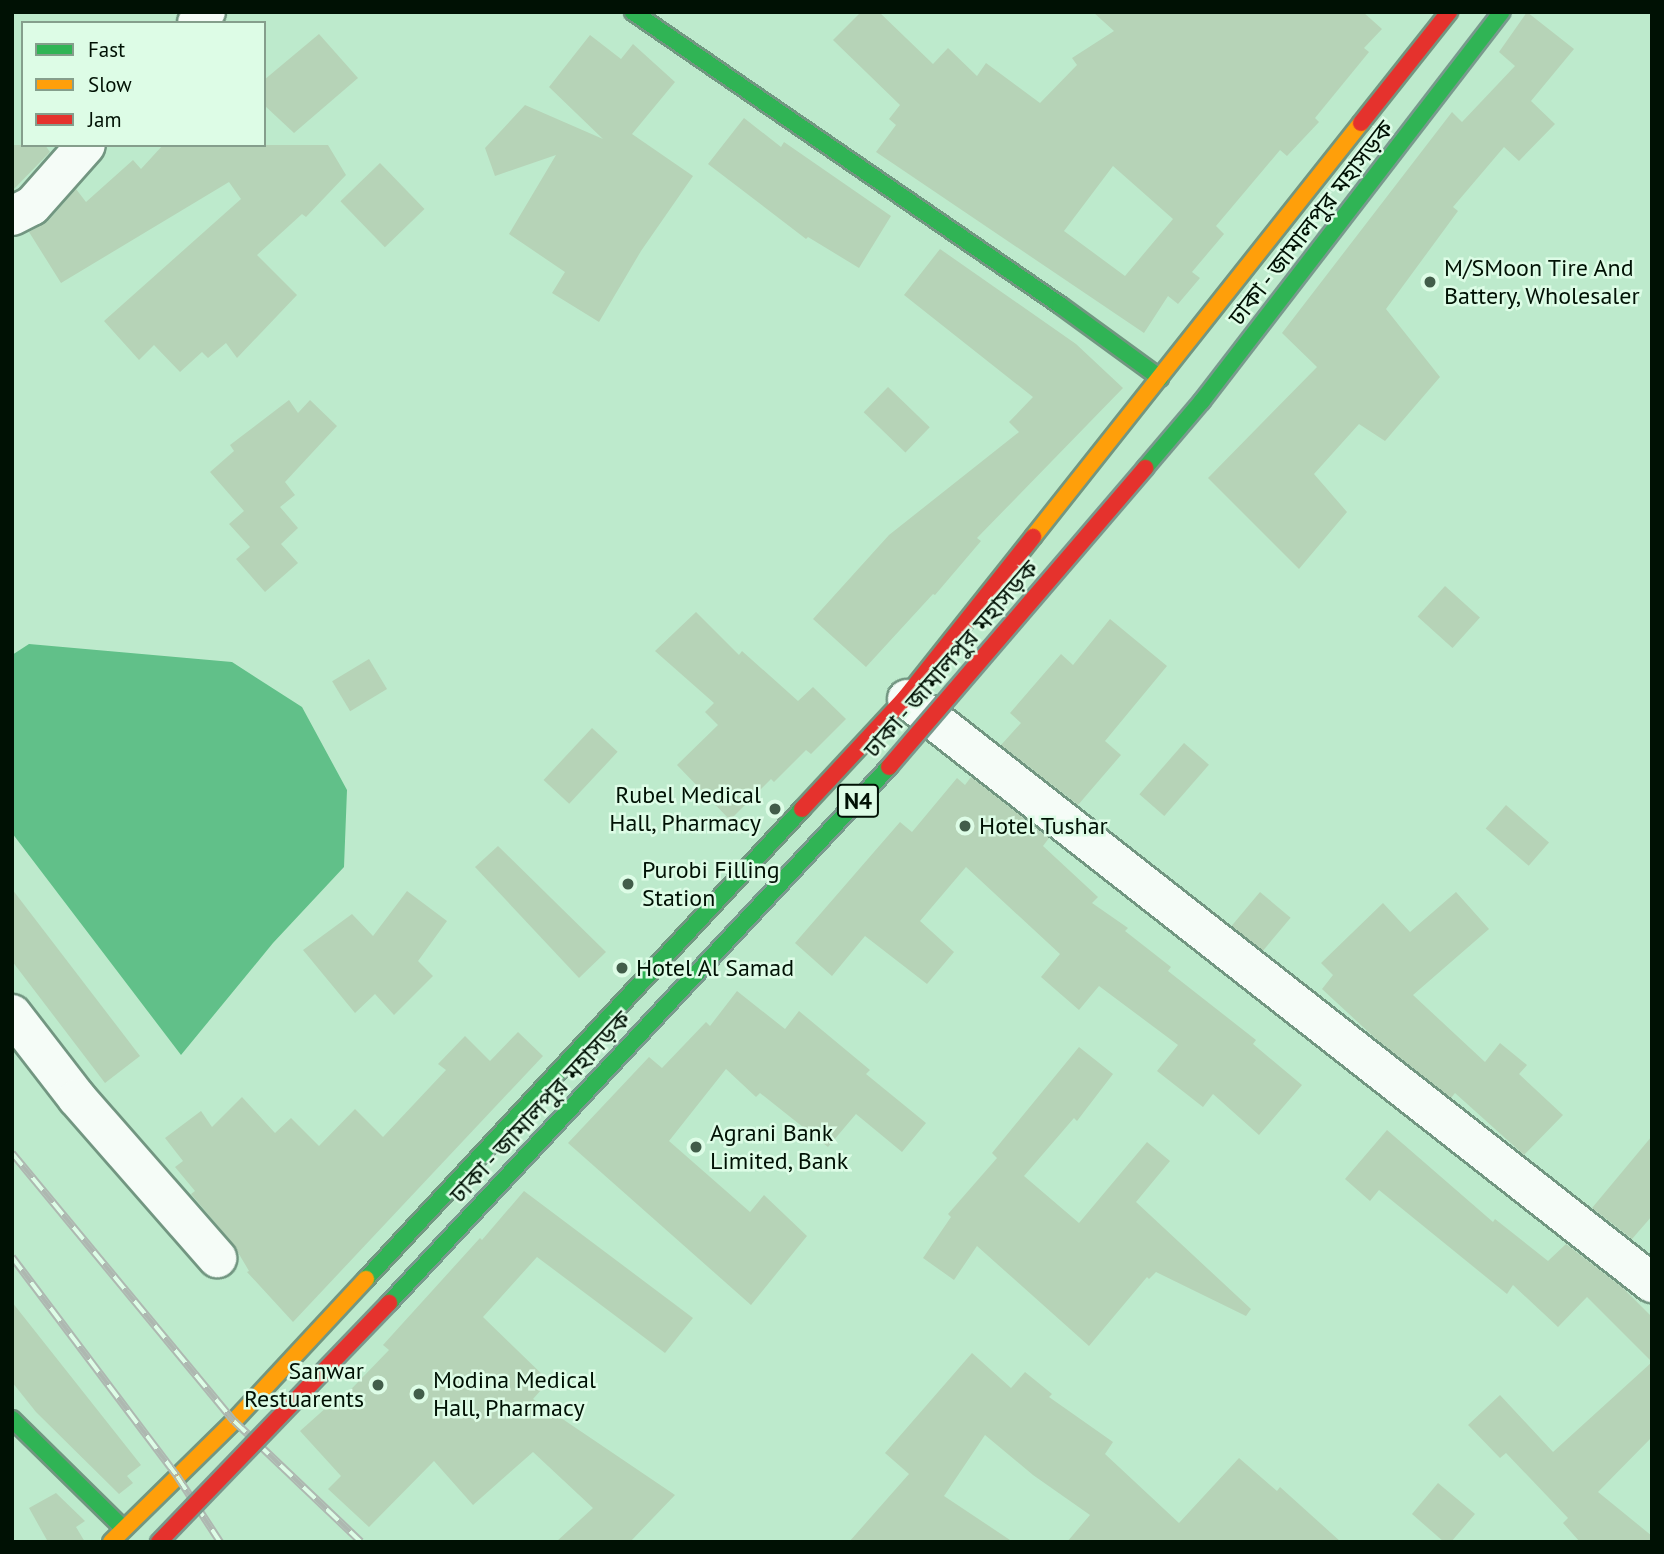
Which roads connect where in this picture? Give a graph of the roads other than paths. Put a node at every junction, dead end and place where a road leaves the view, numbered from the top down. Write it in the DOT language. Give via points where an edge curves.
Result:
graph roads {
  1 [pos="633,12"];
  2 [pos="1449,12"];
  3 [pos="1502,12"];
  4 [pos="84,147"];
  5 [pos="12,216"];
  6 [pos="1160,377"];
  7 [pos="905,698"];
  8 [pos="12,1014"];
  9 [pos="217,1258"];
  10 [pos="1652,1283"];
  11 [pos="12,1419"];
  12 [pos="123,1528"];
  13 [pos="111,1542"];
  14 [pos="159,1542"];
  1 -- 6 [label="main road"];
  2 -- 6 [label="main road"];
  3 -- 14 [label="main road, ঢাকা - জামালপুর মহাসড়ক / N4, bridge" via="1202,401 919,735 318,1379"];
  4 -- 5 [label="street" via="32,206"];
  6 -- 7 [label="main road"];
  7 -- 10 [label="street"];
  7 -- 12 [label="main road" via="234,1421"];
  8 -- 9 [label="street" via="77,1098"];
  11 -- 12 [label="main road"];
  12 -- 13 [label="main road"];
}
